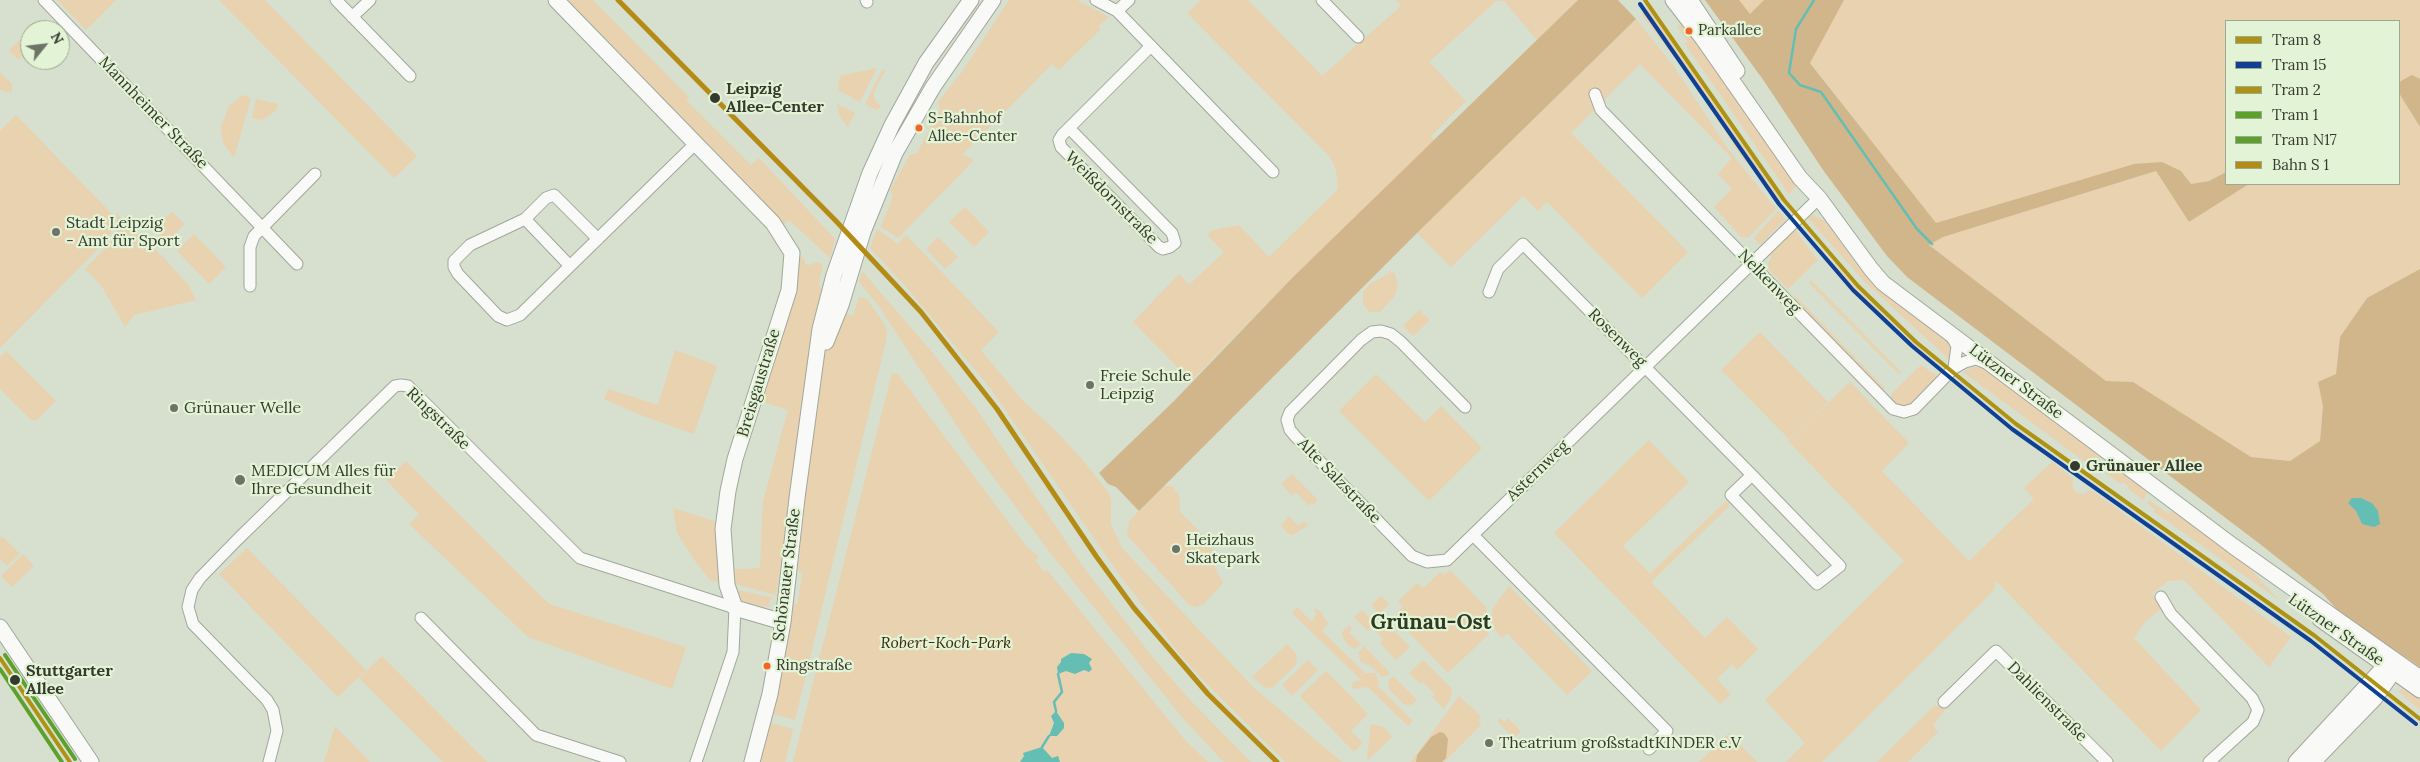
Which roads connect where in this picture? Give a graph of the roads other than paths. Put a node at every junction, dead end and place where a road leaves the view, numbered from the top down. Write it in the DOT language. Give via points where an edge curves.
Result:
graph roads {
  1 [pos="44,0"];
  2 [pos="336,0"];
  3 [pos="370,0"];
  4 [pos="556,0"];
  5 [pos="971,0"];
  6 [pos="993,0"];
  7 [pos="1096,0"];
  8 [pos="1129,0"];
  9 [pos="1322,0"];
  10 [pos="1673,0"];
  11 [pos="1690,0"];
  12 [pos="1117,11"];
  13 [pos="352,17"];
  14 [pos="1358,37"];
  15 [pos="1151,46"];
  16 [pos="410,76"];
  17 [pos="1595,94"];
  18 [pos="1069,128"];
  19 [pos="696,143"];
  20 [pos="1273,172"];
  21 [pos="315,174"];
  22 [pos="1819,198"];
  23 [pos="525,219"];
  24 [pos="261,226"];
  25 [pos="598,239"];
  26 [pos="297,264"];
  27 [pos="1750,264"];
  28 [pos="570,266"];
  29 [pos="250,286"];
  30 [pos="1489,292"];
  31 [pos="1949,332"];
  32 [pos="1993,365"];
  33 [pos="1645,367"];
  34 [pos="1954,368"];
  35 [pos="812,386"];
  36 [pos="1465,407"];
  37 [pos="1752,475"];
  38 [pos="1474,535"];
  39 [pos="2233,546"];
  40 [pos="2161,597"];
  41 [pos="735,608"];
  42 [pos="421,618"];
  43 [pos="783,622"];
  44 [pos="0,627"];
  45 [pos="2368,654"];
  46 [pos="2392,663"];
  47 [pos="2420,678"];
  48 [pos="2420,690"];
  49 [pos="2372,692"];
  50 [pos="1944,702"];
  51 [pos="1649,749"];
  52 [pos="91,762"];
  53 [pos="269,762"];
  54 [pos="620,762"];
  55 [pos="696,762"];
  56 [pos="752,762"];
  57 [pos="2107,762"];
  58 [pos="2209,762"];
  59 [pos="2296,762"];
  60 [pos="2313,762"];
  1 -- 24 [label="street, Mannheimer Straße"];
  2 -- 13 [label="street"];
  3 -- 13 [label="street"];
  4 -- 19 [label="main road, Breisgaustraße"];
  5 -- 35 [label="main road, Schönauer Straße" via="914,84 892,125 863,193 834,275 820,329"];
  6 -- 35 [label="main road, Schönauer Straße" via="962,42 895,153 873,205"];
  7 -- 12 [label="street"];
  8 -- 12 [label="street"];
  9 -- 14 [label="street"];
  10 -- 22 [label="main road, Lützner Straße" via="1800,178"];
  11 -- 22 [label="main road, Lützner Straße" via="1804,168"];
  12 -- 15 [label="street"];
  13 -- 16 [label="street"];
  15 -- 18 [label="street, Weißdornstraße"];
  15 -- 20 [label="street"];
  17 -- 27 [label="street, Nelkenweg" via="1601,110"];
  18 -- 18 [label="street, Weißdornstraße" via="1059,140 1061,147 1159,247 1163,249 1175,243 1172,233"];
  19 -- 25 [label="street"];
  19 -- 41 [label="main road, Breisgaustraße" via="778,228 792,253 788,290 728,491 723,529 727,585"];
  21 -- 24 [label="street"];
  22 -- 27 [label="street, Asternweg"];
  22 -- 31 [label="main road, Lützner Straße" via="1877,276"];
  23 -- 25 [label="street" via="546,198 554,195"];
  23 -- 28 [label="street"];
  23 -- 28 [label="street" via="470,245 454,261 458,274 498,316 509,320 520,315"];
  24 -- 26 [label="street, Mannheimer Straße"];
  24 -- 29 [label="street" via="250,248"];
  25 -- 28 [label="street"];
  27 -- 33 [label="street, Asternweg"];
  27 -- 34 [label="street, Nelkenweg" via="1893,408 1904,412 1914,409"];
  30 -- 33 [label="street, Rosenweg" via="1498,269 1523,244"];
  31 -- 32 [label="main road, Lützner Straße"];
  31 -- 34 [label="street" via="1957,346"];
  32 -- 34 [label="street, Nelkenweg" via="1976,360"];
  32 -- 39 [label="main road, Lützner Straße"];
  33 -- 37 [label="street, Rosenweg"];
  33 -- 38 [label="street, Asternweg"];
  35 -- 43 [label="main road, Schönauer Straße"];
  36 -- 38 [label="street, Alte Salzstraße" via="1400,342 1381,331 1372,332 1360,340 1290,412 1287,420 1296,437 1416,558 1431,563 1444,562"];
  37 -- 37 [label="street, Rosenweg" via="1840,566 1817,584 1731,495"];
  38 -- 51 [label="street" via="1667,731"];
  39 -- 45 [label="main road, Lützner Straße" via="2285,595"];
  39 -- 46 [label="main road, Lützner Straße"];
  40 -- 58 [label="street" via="2171,614 2252,698 2258,710 2253,722"];
  41 -- 43 [label="main road"];
  41 -- 53 [label="street, Ringstraße" via="580,558 408,386 395,386 211,566 190,594 188,611 193,624 267,700 272,710 277,731"];
  41 -- 55 [label="street" via="733,652"];
  42 -- 54 [label="street" via="536,735"];
  43 -- 56 [label="main road, Schönauer Straße" via="770,694"];
  44 -- 52 [label="main road"];
  45 -- 46 [label="main road, Lützner Straße"];
  45 -- 49 [label="main road" via="2372,663"];
  46 -- 47 [label="main road, Lützner Straße"];
  46 -- 48 [label="main road, Lützner Straße"];
  46 -- 49 [label="main road"];
  48 -- 49 [label="main road" via="2399,686"];
  49 -- 59 [label="main road"];
  49 -- 60 [label="main road"];
  50 -- 57 [label="street, Dahlienstraße" via="1996,651"];
}
